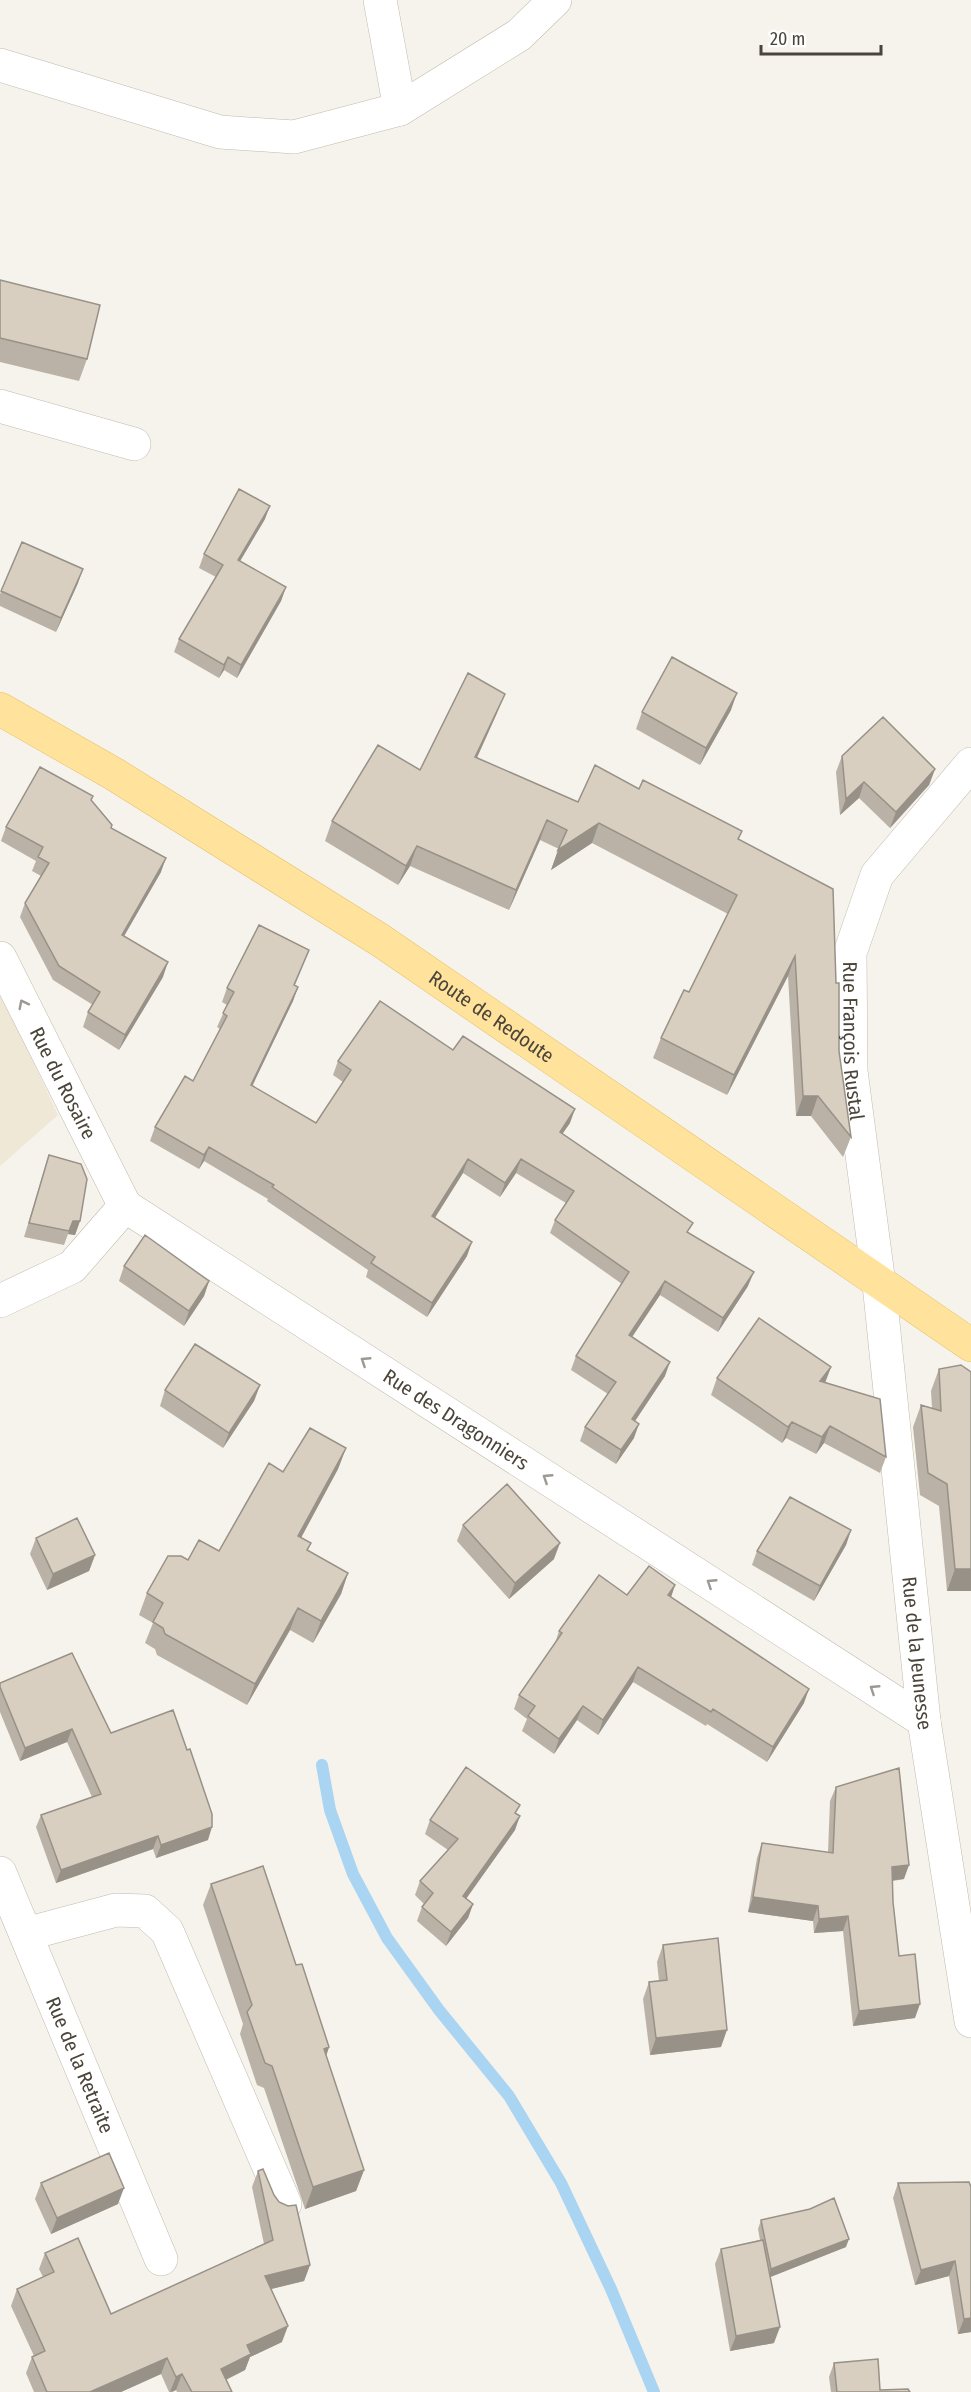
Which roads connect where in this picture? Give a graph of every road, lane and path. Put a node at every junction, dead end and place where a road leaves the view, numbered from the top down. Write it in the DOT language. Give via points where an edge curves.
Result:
graph roads {
  1 [pos="380,0"];
  2 [pos="555,0"];
  3 [pos="0,65"];
  4 [pos="400,109"];
  5 [pos="0,406"];
  6 [pos="134,444"];
  7 [pos="0,709"];
  8 [pos="971,764"];
  9 [pos="0,958"];
  10 [pos="125,1206"];
  11 [pos="879,1284"];
  12 [pos="0,1301"];
  13 [pos="971,1345"];
  14 [pos="924,1721"];
  15 [pos="0,1875"];
  16 [pos="26,1935"];
  17 [pos="971,2021"];
  18 [pos="285,2204"];
  19 [pos="161,2259"];
  1 -- 4 [label="street"];
  2 -- 4 [label="street" via="519,35"];
  3 -- 4 [label="street" via="220,132 294,137"];
  5 -- 6 [label="street"];
  7 -- 11 [label="main road, Route de Redoute" via="114,774 380,939"];
  8 -- 11 [label="street, Rue François Rustal" via="877,875 850,953 851,1071"];
  10 -- 9 [label="street, Rue du Rosaire, one-way"];
  10 -- 12 [label="street" via="72,1267"];
  14 -- 10 [label="street, Rue des Dragonniers, one-way"];
  11 -- 13 [label="main road, Route de Redoute"];
  11 -- 14 [label="street, Rue de la Jeunesse"];
  14 -- 17 [label="street, Rue de la Jeunesse"];
  15 -- 16 [label="street, Rue de la Retraite"];
  16 -- 18 [label="street" via="116,1910 145,1911 167,1931"];
  16 -- 19 [label="street, Rue de la Retraite"];
}
